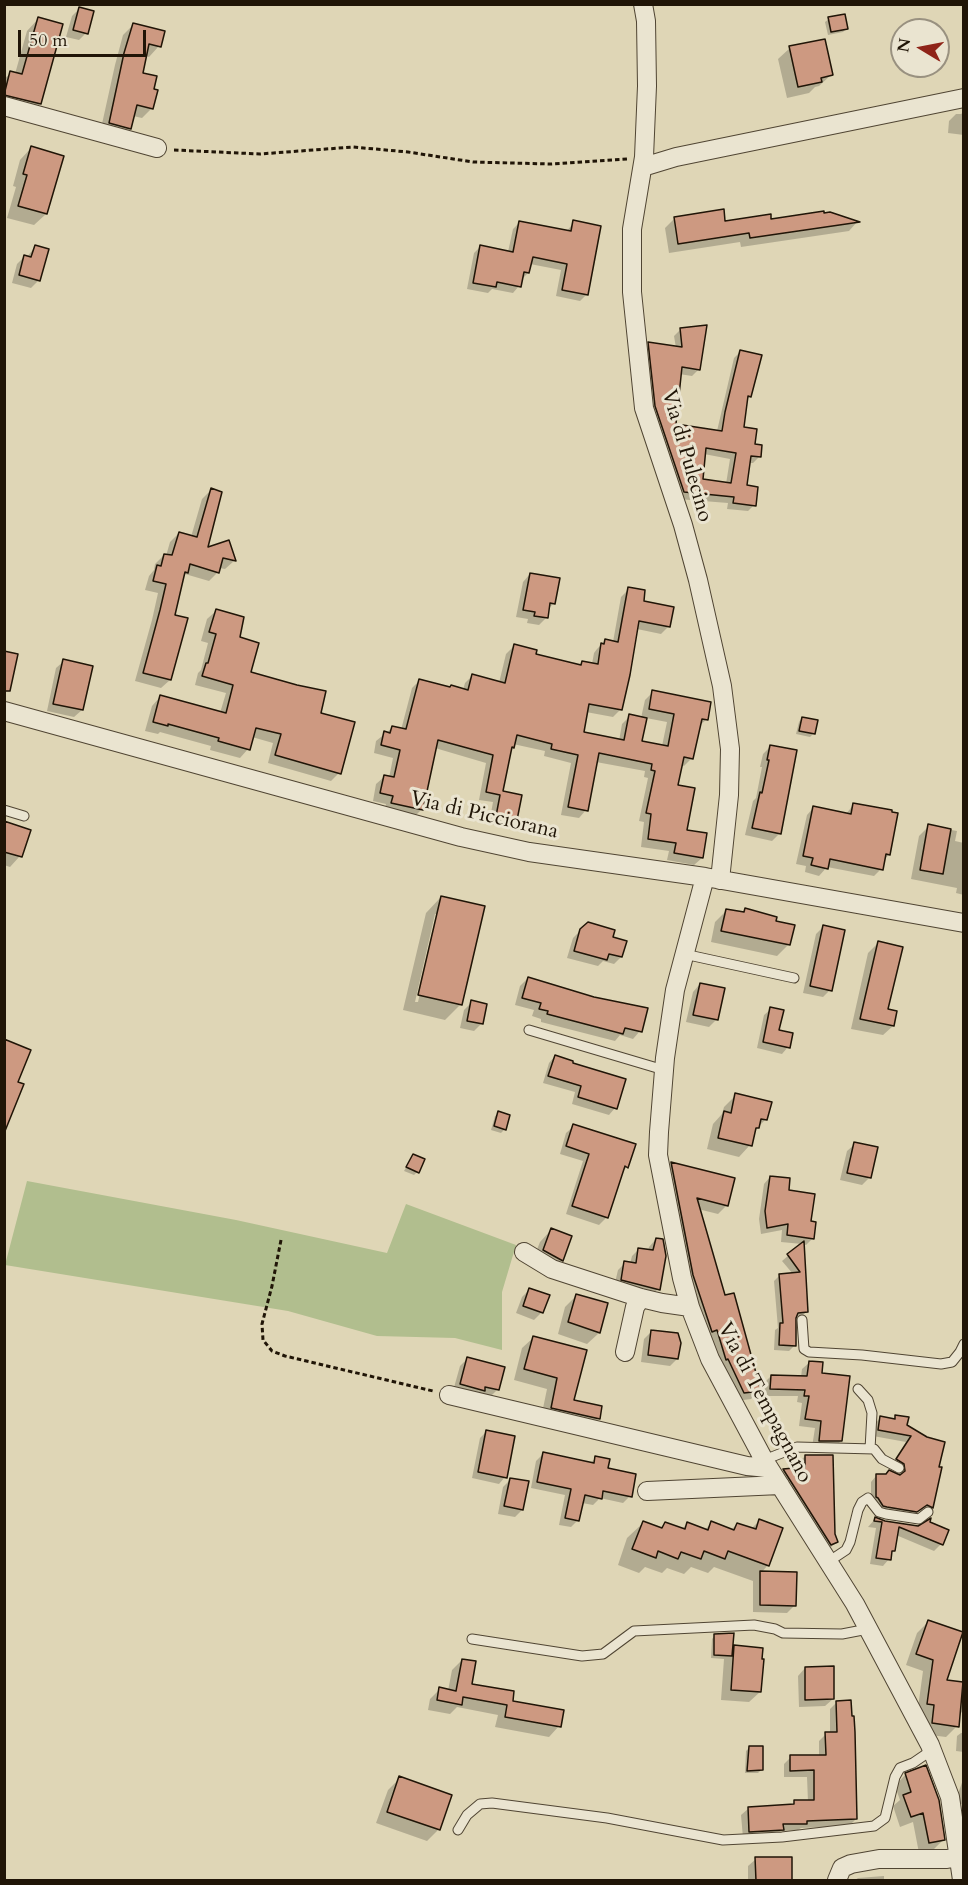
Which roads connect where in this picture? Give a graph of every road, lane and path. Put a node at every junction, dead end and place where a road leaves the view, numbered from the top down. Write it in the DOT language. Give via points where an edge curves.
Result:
graph roads {
  1 [pos="643,4"];
  2 [pos="963,99"];
  3 [pos="4,106"];
  4 [pos="157,148"];
  5 [pos="644,162"];
  6 [pos="4,711"];
  7 [pos="4,810"];
  8 [pos="24,816"];
  9 [pos="712,879"];
  10 [pos="963,923"];
  11 [pos="684,954"];
  12 [pos="794,978"];
  13 [pos="529,1030"];
  14 [pos="664,1070"];
  15 [pos="281,1240"];
  16 [pos="524,1252"];
  17 [pos="641,1298"];
  18 [pos="690,1306"];
  19 [pos="802,1320"];
  20 [pos="963,1344"];
  21 [pos="625,1352"];
  22 [pos="858,1389"];
  23 [pos="449,1395"];
  24 [pos="870,1449"];
  25 [pos="766,1464"];
  26 [pos="899,1467"];
  27 [pos="780,1485"];
  28 [pos="647,1491"];
  29 [pos="928,1512"];
  30 [pos="828,1562"];
  31 [pos="868,1629"];
  32 [pos="472,1639"];
  33 [pos="932,1750"];
  34 [pos="458,1830"];
  35 [pos="958,1857"];
  36 [pos="837,1881"];
  37 [pos="962,1881"];
  1 -- 5 [label="street, Via di Pulecino" via="647,86"];
  2 -- 5 [label="street"];
  3 -- 4 [label="street"];
  4 -- 5 [label="path" via="260,154 353,147 473,162"];
  5 -- 9 [label="street, Via di Pulecino" via="632,229 632,292 645,408 698,580 722,686 730,749 729,795"];
  6 -- 9 [label="street, Via di Picciorana" via="461,837 530,852"];
  7 -- 8 [label="lane"];
  9 -- 10 [label="street, Via di Picciorana"];
  9 -- 11 [label="street, Via di Tempagnano"];
  11 -- 12 [label="lane"];
  11 -- 14 [label="street, Via di Tempagnano"];
  13 -- 14 [label="lane"];
  14 -- 18 [label="street, Via di Tempagnano" via="658,1155"];
  15 -- 23 [label="path" via="262,1324 263,1340 272,1351"];
  16 -- 17 [label="street" via="552,1269"];
  17 -- 18 [label="street"];
  17 -- 21 [label="street" via="635,1307"];
  18 -- 25 [label="street, Via di Tempagnano" via="710,1359"];
  19 -- 20 [label="lane" via="804,1349 809,1352 941,1364 952,1362"];
  22 -- 24 [label="lane" via="868,1400 872,1413"];
  23 -- 25 [label="street" via="747,1466"];
  24 -- 25 [label="lane" via="797,1447"];
  24 -- 26 [label="lane"];
  25 -- 27 [label="street, Via di Tempagnano"];
  27 -- 28 [label="street"];
  27 -- 30 [label="street, Via di Tempagnano"];
  29 -- 30 [label="lane" via="919,1519 886,1514 879,1512 868,1498 858,1510 846,1550"];
  30 -- 31 [label="street, Via di Tempagnano"];
  31 -- 32 [label="lane" via="842,1634 783,1633 754,1625 634,1631 603,1654 582,1656"];
  31 -- 33 [label="street, Via di Tempagnano"];
  33 -- 34 [label="lane" via="900,1768 885,1818 874,1826 723,1840 607,1818 492,1803 473,1809"];
  33 -- 35 [label="street, Via di Tempagnano" via="950,1797"];
  35 -- 36 [label="street" via="879,1859 851,1864 842,1868"];
  35 -- 37 [label="street, Via di Tempagnano"];
}
